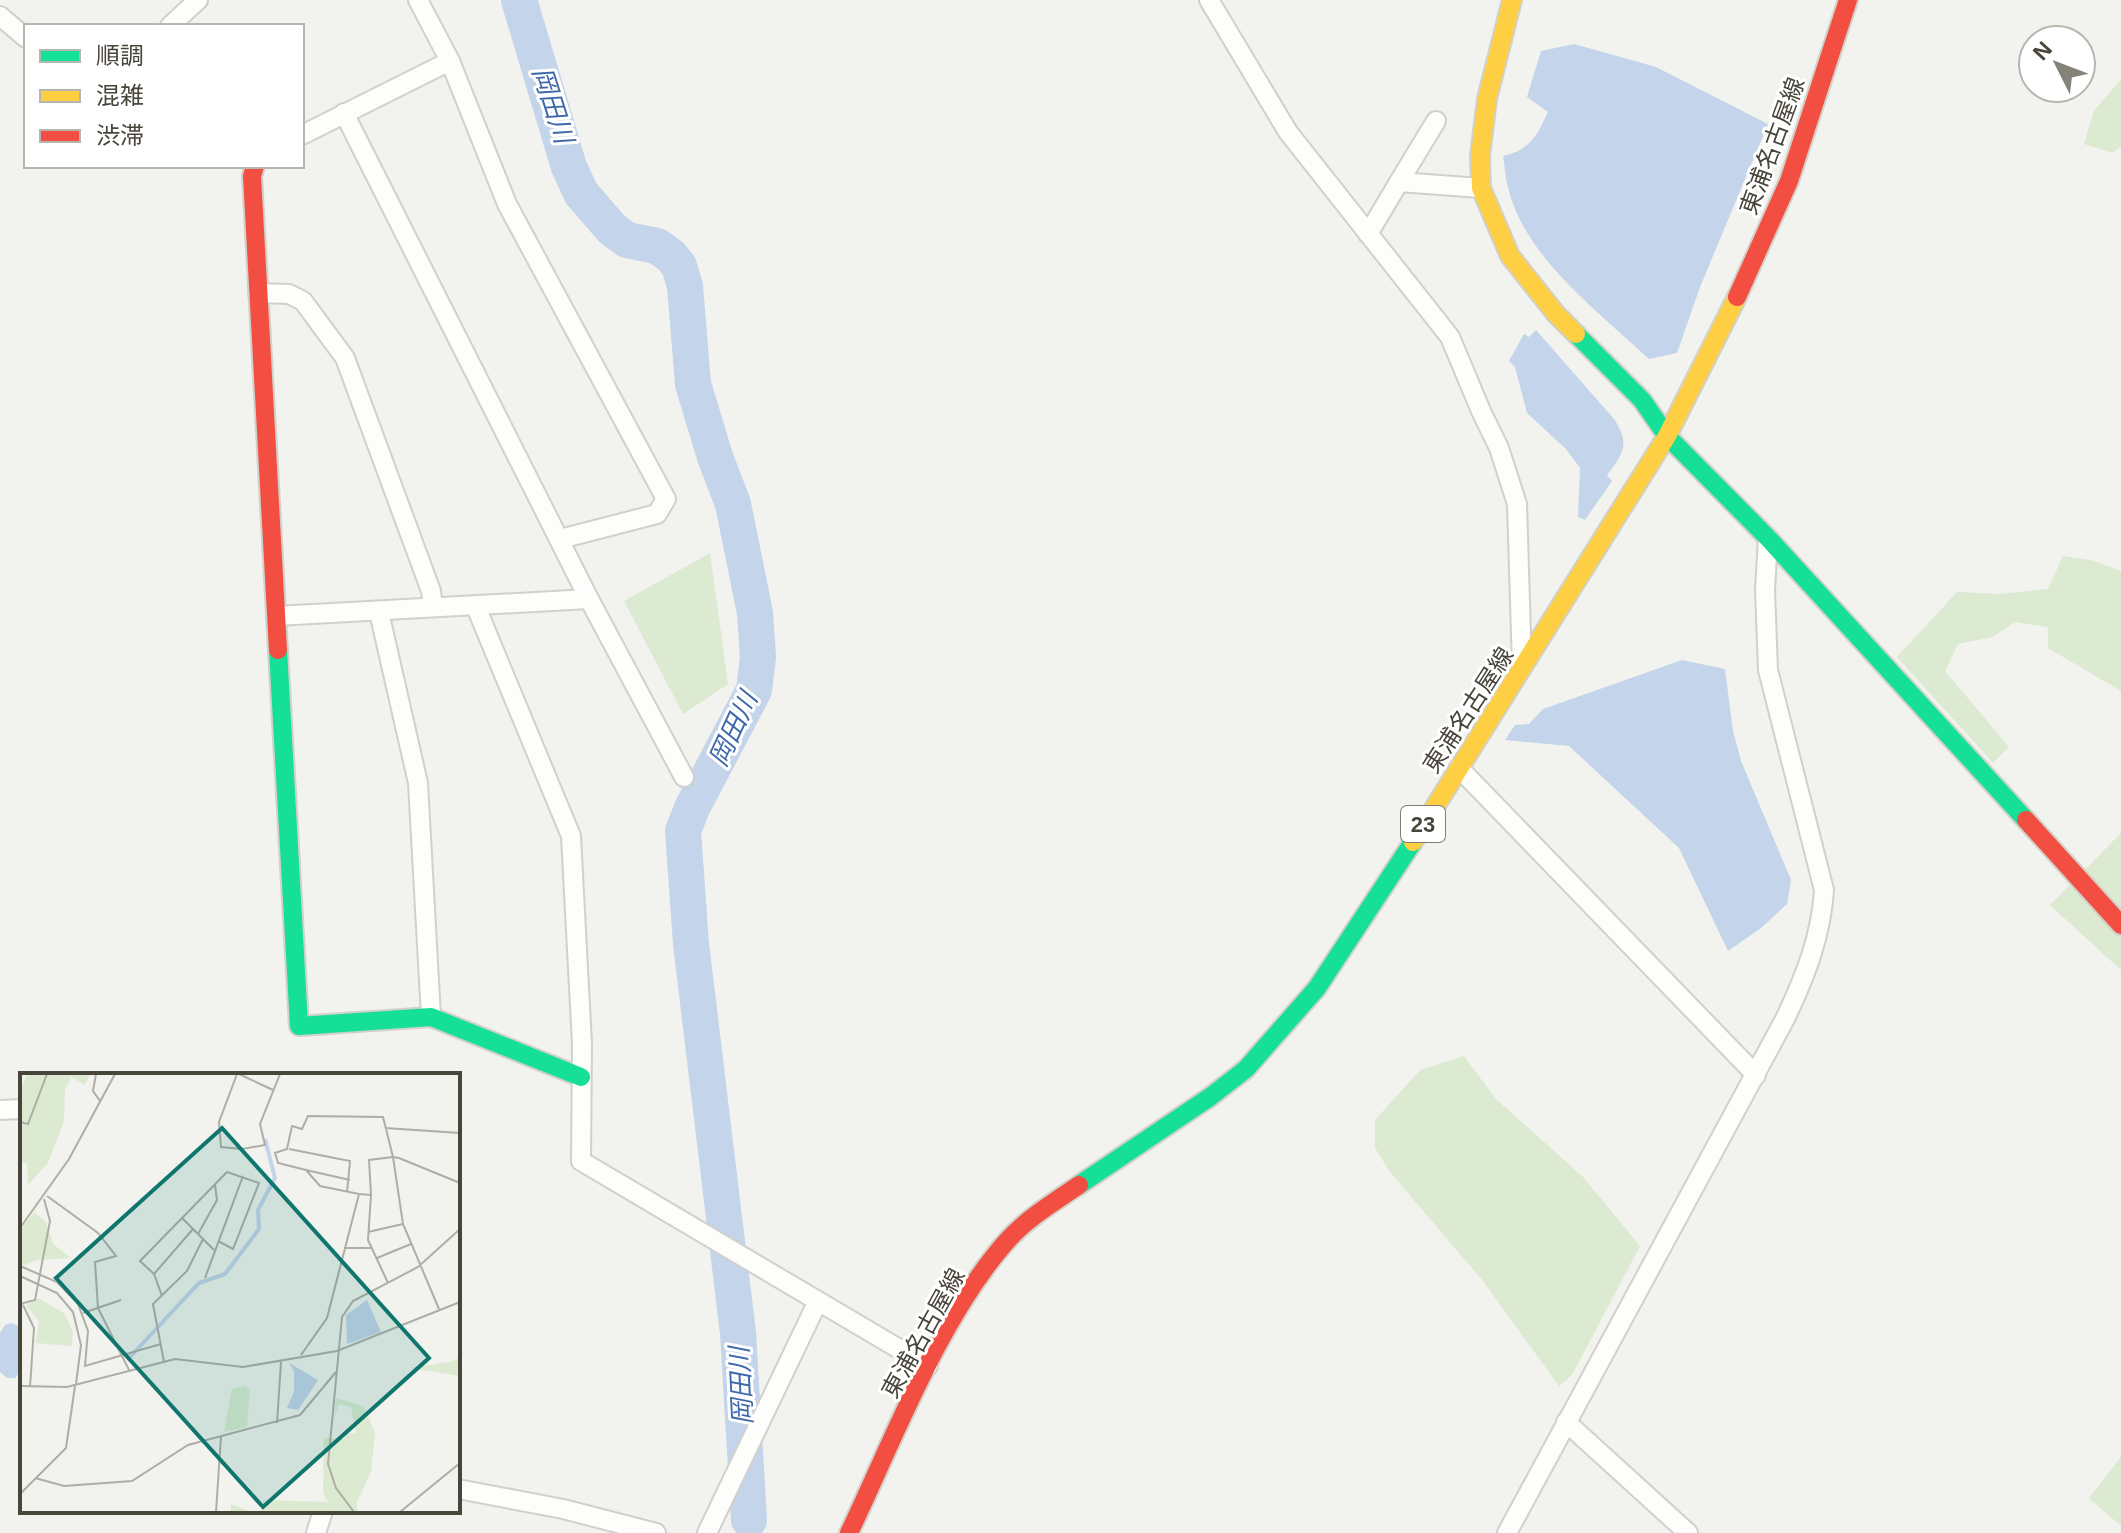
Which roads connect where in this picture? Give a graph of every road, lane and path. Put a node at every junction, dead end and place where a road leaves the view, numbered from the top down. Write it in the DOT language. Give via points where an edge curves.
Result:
graph roads {
  1 [pos="198,0"];
  2 [pos="418,0"];
  3 [pos="1209,0"];
  4 [pos="1512,0"];
  5 [pos="1848,0"];
  6 [pos="0,16"];
  7 [pos="172,24"];
  8 [pos="24,36"];
  9 [pos="450,61"];
  10 [pos="344,113"];
  11 [pos="1436,121"];
  12 [pos="304,134"];
  13 [pos="254,168"];
  14 [pos="1399,182"];
  15 [pos="1481,188"];
  16 [pos="1368,234"];
  17 [pos="258,293"];
  18 [pos="1667,436"];
  19 [pos="1768,538"];
  20 [pos="560,539"];
  21 [pos="589,599"];
  22 [pos="433,607"];
  23 [pos="476,607"];
  24 [pos="379,612"];
  25 [pos="276,616"];
  26 [pos="1523,670"];
  27 [pos="1459,768"];
  28 [pos="684,777"];
  29 [pos="2121,925"];
  30 [pos="431,1017"];
  31 [pos="1756,1075"];
  32 [pos="581,1077"];
  33 [pos="20,1109"];
  34 [pos="0,1110"];
  35 [pos="818,1301"];
  36 [pos="928,1366"];
  37 [pos="1566,1422"];
  38 [pos="460,1489"];
  39 [pos="322,1513"];
  40 [pos="316,1533"];
  41 [pos="656,1533"];
  42 [pos="707,1533"];
  43 [pos="849,1533"];
  44 [pos="1507,1533"];
  45 [pos="1688,1533"];
  1 -- 7 [label="street"];
  2 -- 9 [label="street"];
  3 -- 16 [label="street" via="1288,132"];
  4 -- 15 [label="street" via="1482,127"];
  5 -- 18 [label="street, 東浦名古屋線 / 23" via="1789,181"];
  6 -- 8 [label="street"];
  9 -- 10 [label="street"];
  9 -- 20 [label="street" via="507,204 666,499 657,514"];
  10 -- 12 [label="street"];
  10 -- 20 [label="street"];
  11 -- 14 [label="street"];
  13 -- 17 [label="street"];
  14 -- 15 [label="street"];
  14 -- 16 [label="street"];
  15 -- 18 [label="street" via="1510,256 1529,282 1642,400"];
  16 -- 26 [label="street" via="1450,337 1499,448 1517,504"];
  17 -- 22 [label="street" via="289,294 303,301 345,358"];
  17 -- 25 [label="street"];
  18 -- 19 [label="street"];
  18 -- 26 [label="street, 東浦名古屋線 / 23"];
  19 -- 29 [label="street"];
  19 -- 31 [label="street" via="1768,670 1824,890 1822,921 1806,974"];
  20 -- 21 [label="street"];
  21 -- 23 [label="street"];
  21 -- 28 [label="street"];
  22 -- 23 [label="street"];
  22 -- 24 [label="street"];
  23 -- 32 [label="street" via="571,836"];
  24 -- 25 [label="street"];
  24 -- 30 [label="street" via="418,783"];
  25 -- 30 [label="street" via="299,1026"];
  26 -- 27 [label="street, 東浦名古屋線 / 23"];
  27 -- 31 [label="street"];
  27 -- 36 [label="street, 東浦名古屋線 / 23" via="1339,956 1279,1034 1210,1097 1074,1188 1007,1241 962,1304"];
  30 -- 32 [label="street"];
  31 -- 37 [label="street"];
  32 -- 35 [label="street" via="581,1161"];
  33 -- 34 [label="street"];
  35 -- 36 [label="street"];
  35 -- 42 [label="street"];
  36 -- 43 [label="street, 東浦名古屋線 / 23"];
  37 -- 44 [label="street"];
  37 -- 45 [label="street"];
  38 -- 41 [label="street"];
  39 -- 40 [label="street"];
}
